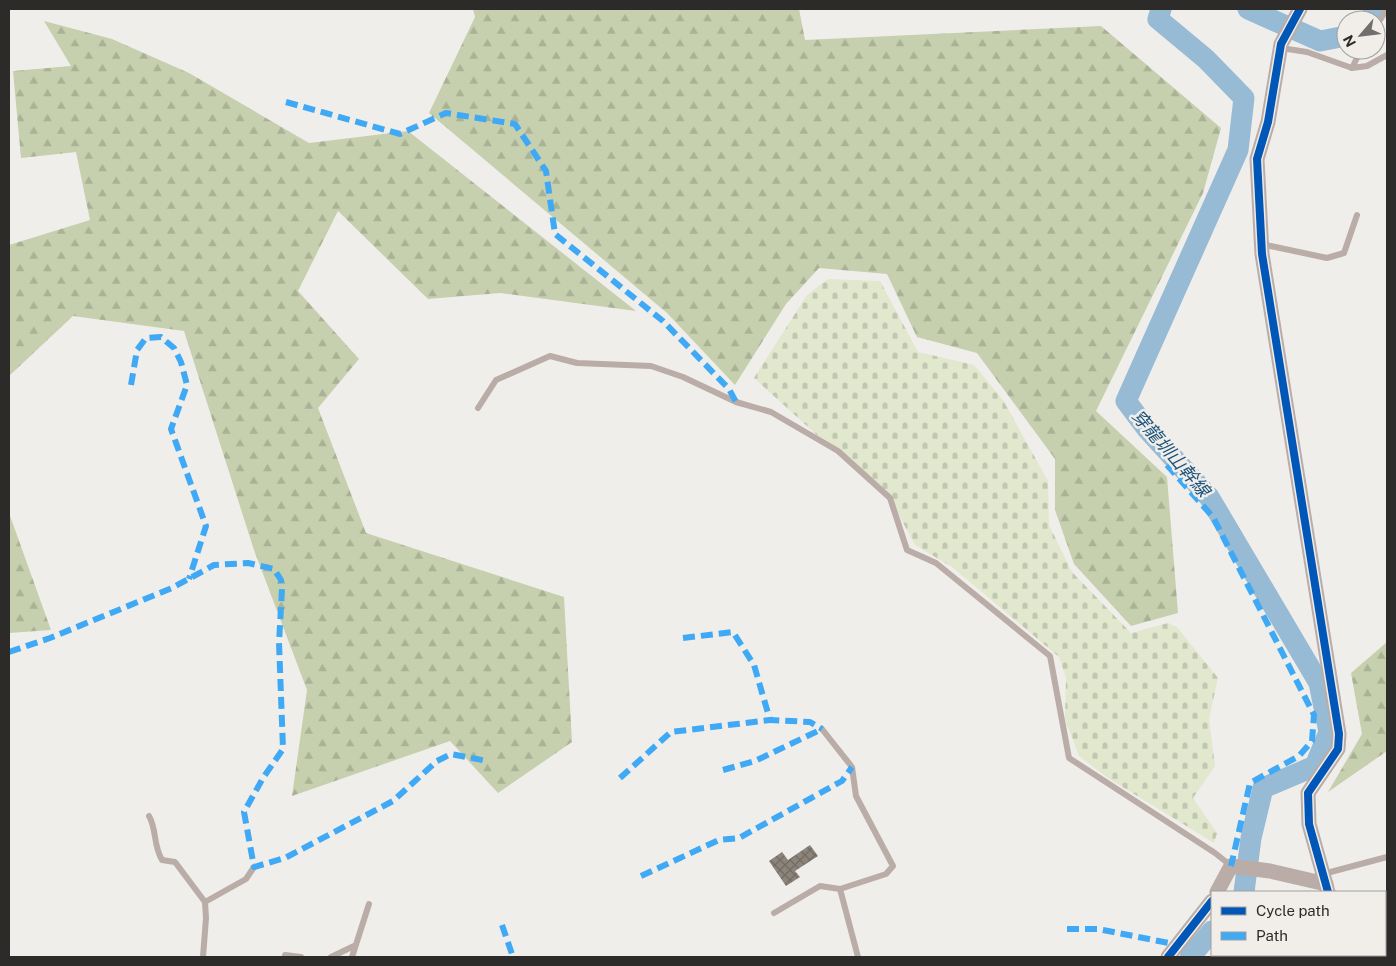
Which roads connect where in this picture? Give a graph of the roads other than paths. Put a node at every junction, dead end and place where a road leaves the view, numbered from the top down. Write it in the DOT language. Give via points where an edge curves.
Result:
graph roads {
  1 [pos="1299,10"];
  2 [pos="1280,46"];
  3 [pos="1387,55"];
  4 [pos="1356,60"];
  5 [pos="1352,68"];
  6 [pos="1357,214"];
  7 [pos="1261,244"];
  8 [pos="478,408"];
  9 [pos="822,730"];
  10 [pos="149,816"];
  11 [pos="1387,857"];
  12 [pos="1231,866"];
  13 [pos="254,867"];
  14 [pos="1326,883"];
  15 [pos="840,889"];
  16 [pos="1218,891"];
  17 [pos="205,902"];
  18 [pos="1211,902"];
  19 [pos="369,904"];
  20 [pos="774,913"];
  21 [pos="354,946"];
  22 [pos="285,955"];
  23 [pos="203,957"];
  24 [pos="302,957"];
  25 [pos="331,957"];
  26 [pos="352,957"];
  27 [pos="858,957"];
  28 [pos="1168,957"];
  1 -- 2 [label="street"];
  2 -- 5 [label="lane"];
  2 -- 7 [label="street" via="1268,122 1257,159"];
  3 -- 5 [label="lane" via="1367,66"];
  4 -- 5 [label="lane"];
  6 -- 7 [label="lane" via="1344,254 1327,258"];
  7 -- 14 [label="street" via="1339,734 1338,749 1308,793 1309,824"];
  8 -- 12 [label="lane" via="496,380 550,356 577,362 651,366 736,402 771,412 838,451 890,498 907,550 936,563 1050,656 1069,758"];
  9 -- 15 [label="lane" via="852,767 856,796 893,866 886,874"];
  10 -- 17 [label="lane" via="153,823 155,848 162,860 175,862"];
  11 -- 14 [label="lane"];
  12 -- 14 [label="street" via="1270,870"];
  12 -- 16 [label="street"];
  13 -- 17 [label="lane" via="246,878"];
  15 -- 20 [label="lane" via="820,886"];
  15 -- 27 [label="lane"];
  17 -- 23 [label="lane"];
  18 -- 28 [label="street"];
  19 -- 21 [label="lane"];
  21 -- 25 [label="lane"];
  21 -- 26 [label="lane"];
  22 -- 24 [label="lane"];
}
